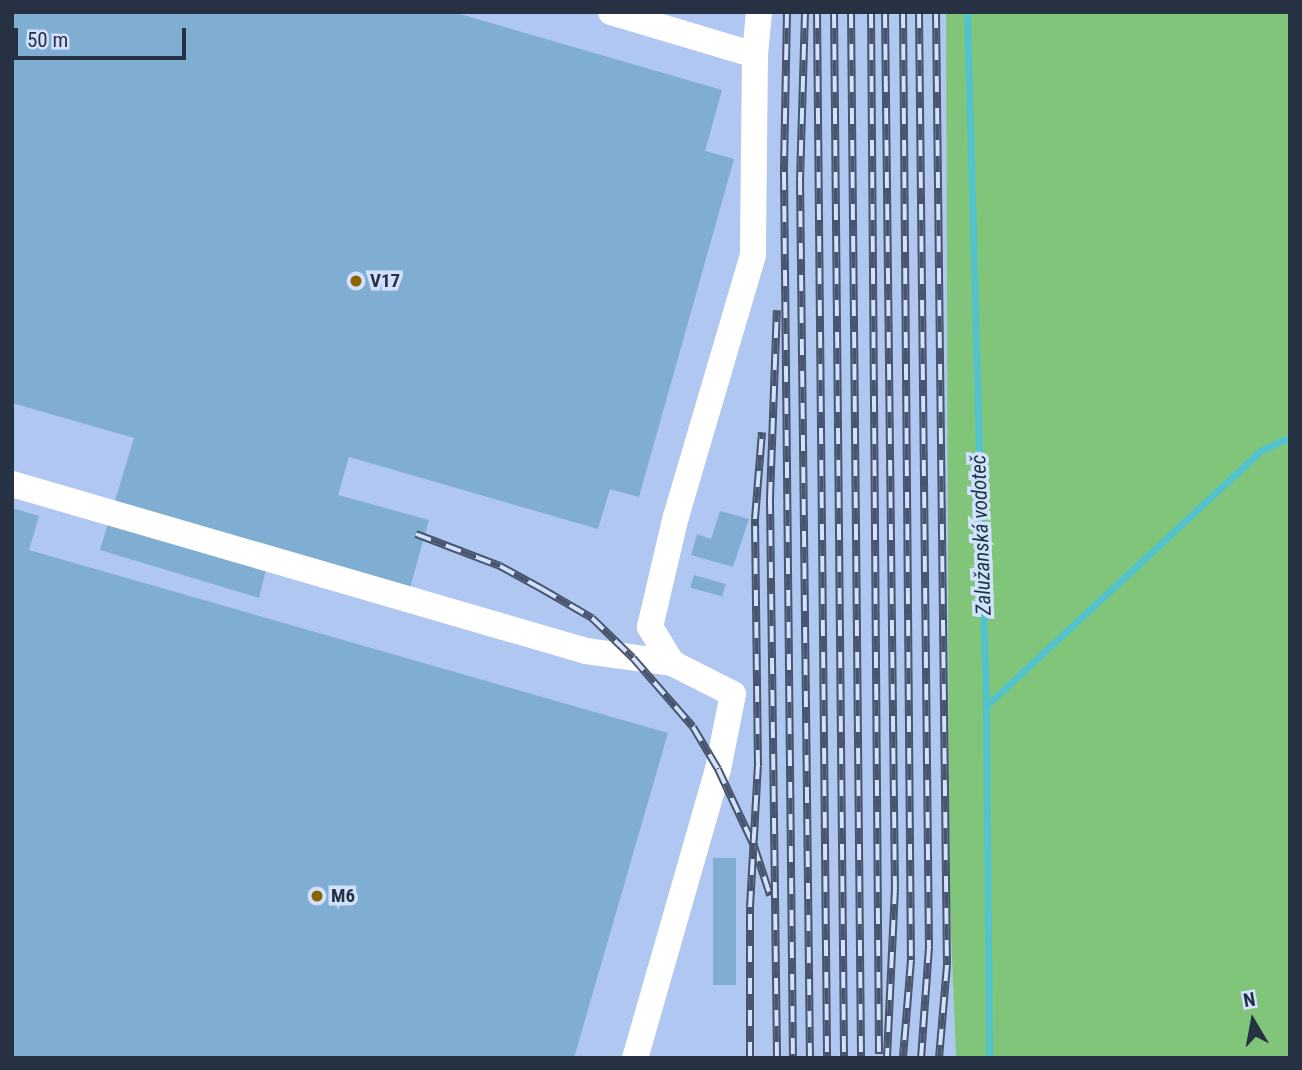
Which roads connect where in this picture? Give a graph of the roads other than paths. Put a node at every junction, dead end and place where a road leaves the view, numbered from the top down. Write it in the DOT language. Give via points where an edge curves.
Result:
graph roads {
  1 [pos="611,12"];
  2 [pos="759,12"];
  3 [pos="755,55"];
  4 [pos="12,484"];
  5 [pos="672,663"];
  6 [pos="635,1058"];
  1 -- 3 [label="lane"];
  2 -- 3 [label="lane"];
  3 -- 5 [label="lane" via="753,255 676,516 650,627"];
  4 -- 5 [label="lane" via="586,651"];
  5 -- 6 [label="lane" via="733,694 718,769"];
}
